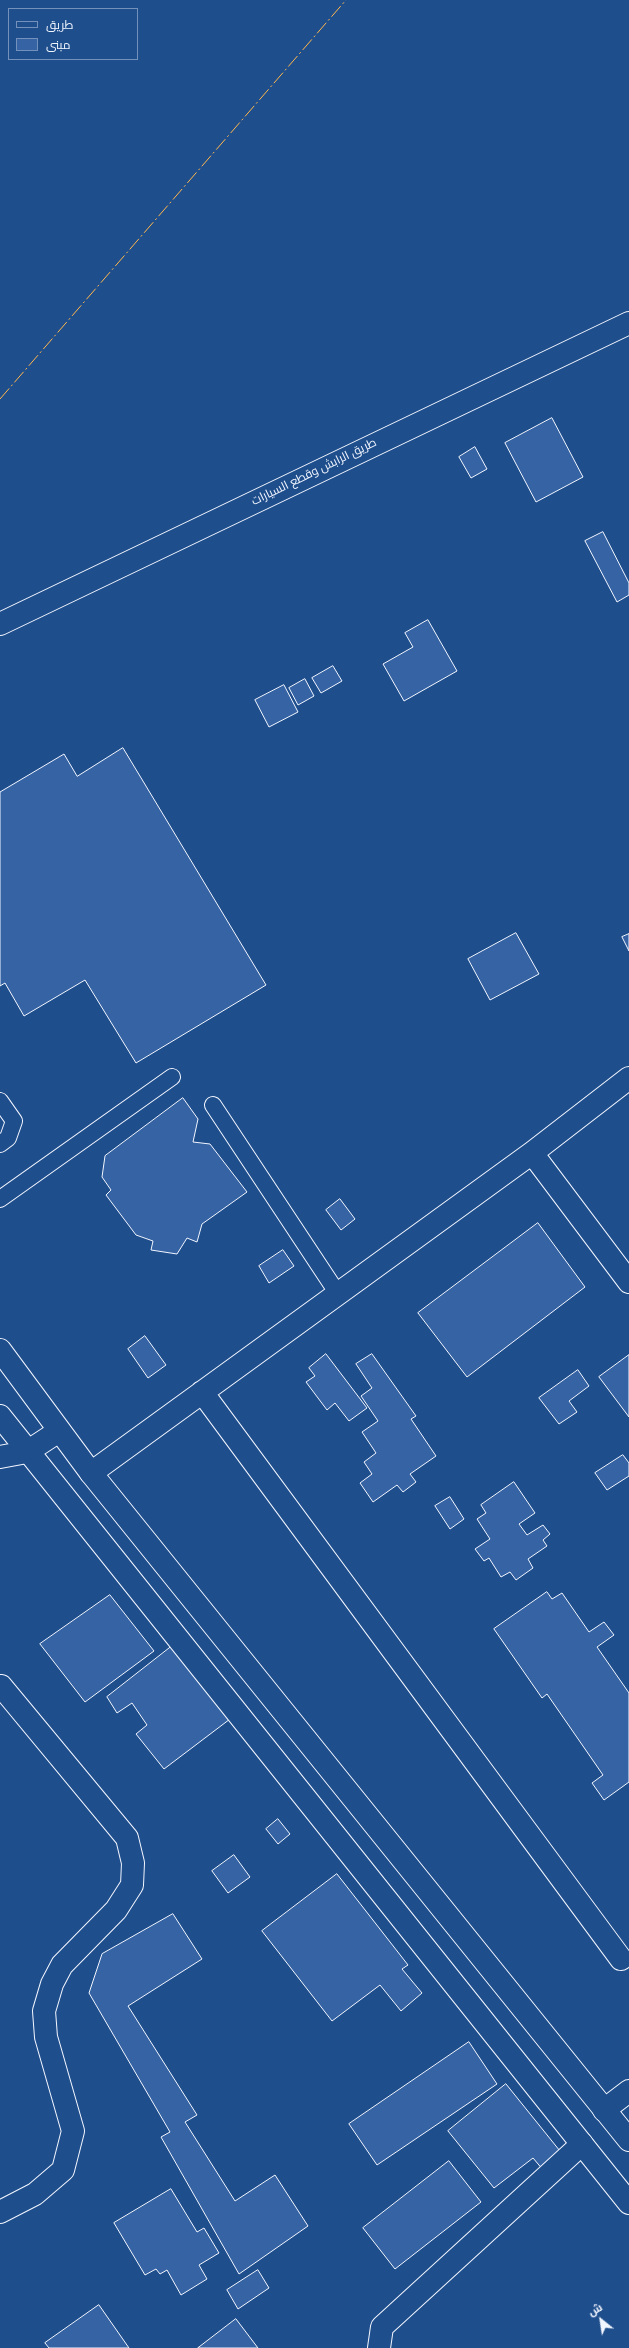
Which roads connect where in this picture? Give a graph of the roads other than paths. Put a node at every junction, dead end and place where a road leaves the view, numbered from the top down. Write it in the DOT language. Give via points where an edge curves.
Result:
graph roads {
  1 [pos="629,323"];
  2 [pos="0,624"];
  3 [pos="172,1077"];
  4 [pos="629,1078"];
  5 [pos="0,1101"];
  6 [pos="213,1105"];
  7 [pos="0,1144"];
  8 [pos="532,1153"];
  9 [pos="0,1199"];
  10 [pos="629,1282"];
  11 [pos="338,1294"];
  12 [pos="4,1362"];
  13 [pos="202,1392"];
  14 [pos="0,1416"];
  15 [pos="59,1431"];
  16 [pos="27,1452"];
  17 [pos="0,1457"];
  18 [pos="91,1473"];
  19 [pos="0,1686"];
  20 [pos="621,1959"];
  21 [pos="629,2091"];
  22 [pos="604,2110"];
  23 [pos="629,2140"];
  24 [pos="582,2144"];
  25 [pos="629,2202"];
  26 [pos="0,2212"];
  27 [pos="379,2348"];
  1 -- 2 [label="main road, طريق الرابش وقطع السيارات"];
  3 -- 9 [label="lane"];
  4 -- 8 [label="main road"];
  5 -- 7 [label="lane" via="14,1121 8,1138"];
  6 -- 11 [label="lane"];
  8 -- 10 [label="main road"];
  8 -- 11 [label="main road"];
  11 -- 13 [label="main road"];
  12 -- 15 [label="main road"];
  13 -- 18 [label="main road"];
  13 -- 20 [label="main road"];
  14 -- 16 [label="main road"];
  15 -- 16 [label="main road"];
  15 -- 18 [label="main road"];
  16 -- 17 [label="main road"];
  16 -- 24 [label="main road"];
  18 -- 22 [label="main road"];
  19 -- 26 [label="main road" via="127,1838 133,1863 132,1885 116,1910 62,1965 52,1984 44,2011 46,2037 73,2132 63,2170 34,2194"];
  21 -- 22 [label="main road"];
  22 -- 23 [label="main road"];
  24 -- 25 [label="main road"];
  24 -- 27 [label="main road" via="382,2327"];
}
